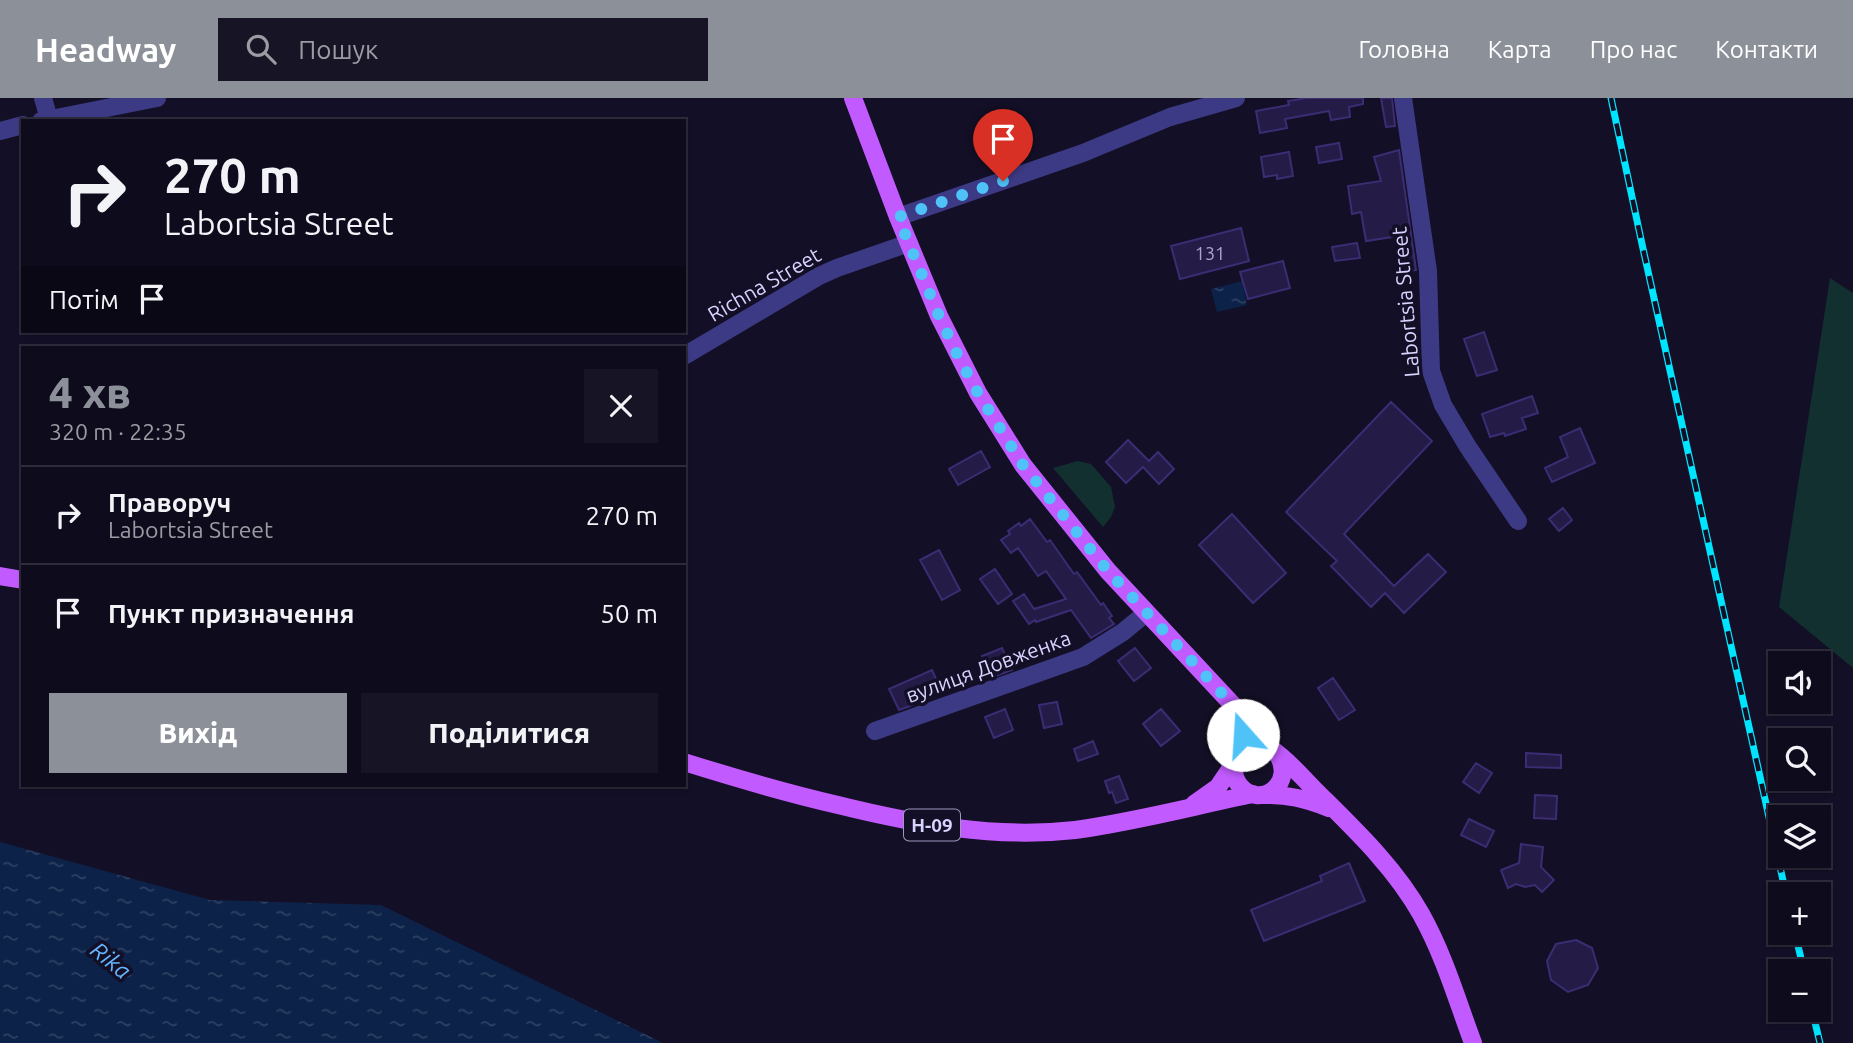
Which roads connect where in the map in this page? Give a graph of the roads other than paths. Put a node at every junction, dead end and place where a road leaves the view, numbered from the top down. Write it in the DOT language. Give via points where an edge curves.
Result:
graph roads {
  1 [pos="43,98"];
  2 [pos="157,98"];
  3 [pos="853,98"];
  4 [pos="1236,98"];
  5 [pos="1403,98"];
  6 [pos="45,119"];
  7 [pos="50,119"];
  8 [pos="21,126"];
  9 [pos="0,131"];
  10 [pos="898,217"];
  11 [pos="909,243"];
  12 [pos="686,355"];
  13 [pos="1518,522"];
  14 [pos="0,576"];
  15 [pos="21,580"];
  16 [pos="1146,613"];
  17 [pos="1245,718"];
  18 [pos="875,731"];
  19 [pos="1273,750"];
  20 [pos="1239,756"];
  21 [pos="686,763"];
  22 [pos="1257,795"];
  23 [pos="1186,808"];
  24 [pos="1336,811"];
  25 [pos="1472,1041"];
  1 -- 6 [label="street"];
  2 -- 7 [label="street"];
  3 -- 10 [label="main road"];
  4 -- 10 [label="street" via="1170,117 1083,153"];
  5 -- 13 [label="street, Labortsia Street" via="1428,271 1431,371 1443,405"];
  8 -- 9 [label="street"];
  10 -- 11 [label="main road"];
  11 -- 12 [label="street, Richna Street" via="819,276"];
  11 -- 16 [label="main road" via="958,356 1023,465"];
  14 -- 15 [label="main road"];
  16 -- 17 [label="main road"];
  16 -- 18 [label="street, вулиця Довженка" via="1076,660"];
  17 -- 19 [label="main road"];
  17 -- 20 [label="main road"];
  19 -- 20 [label="main road" via="1255,746"];
  19 -- 22 [label="main road" via="1283,766 1281,782"];
  19 -- 24 [label="main road, Н-09"];
  20 -- 22 [label="main road" via="1234,776 1244,790"];
  20 -- 23 [label="main road, Н-09" via="1218,787"];
  21 -- 23 [label="main road, Н-09" via="876,815 962,830 1074,830"];
  22 -- 23 [label="main road, Н-09"];
  22 -- 24 [label="main road, Н-09" via="1304,798"];
  24 -- 25 [label="main road, Н-09" via="1397,877 1422,915"];
}
